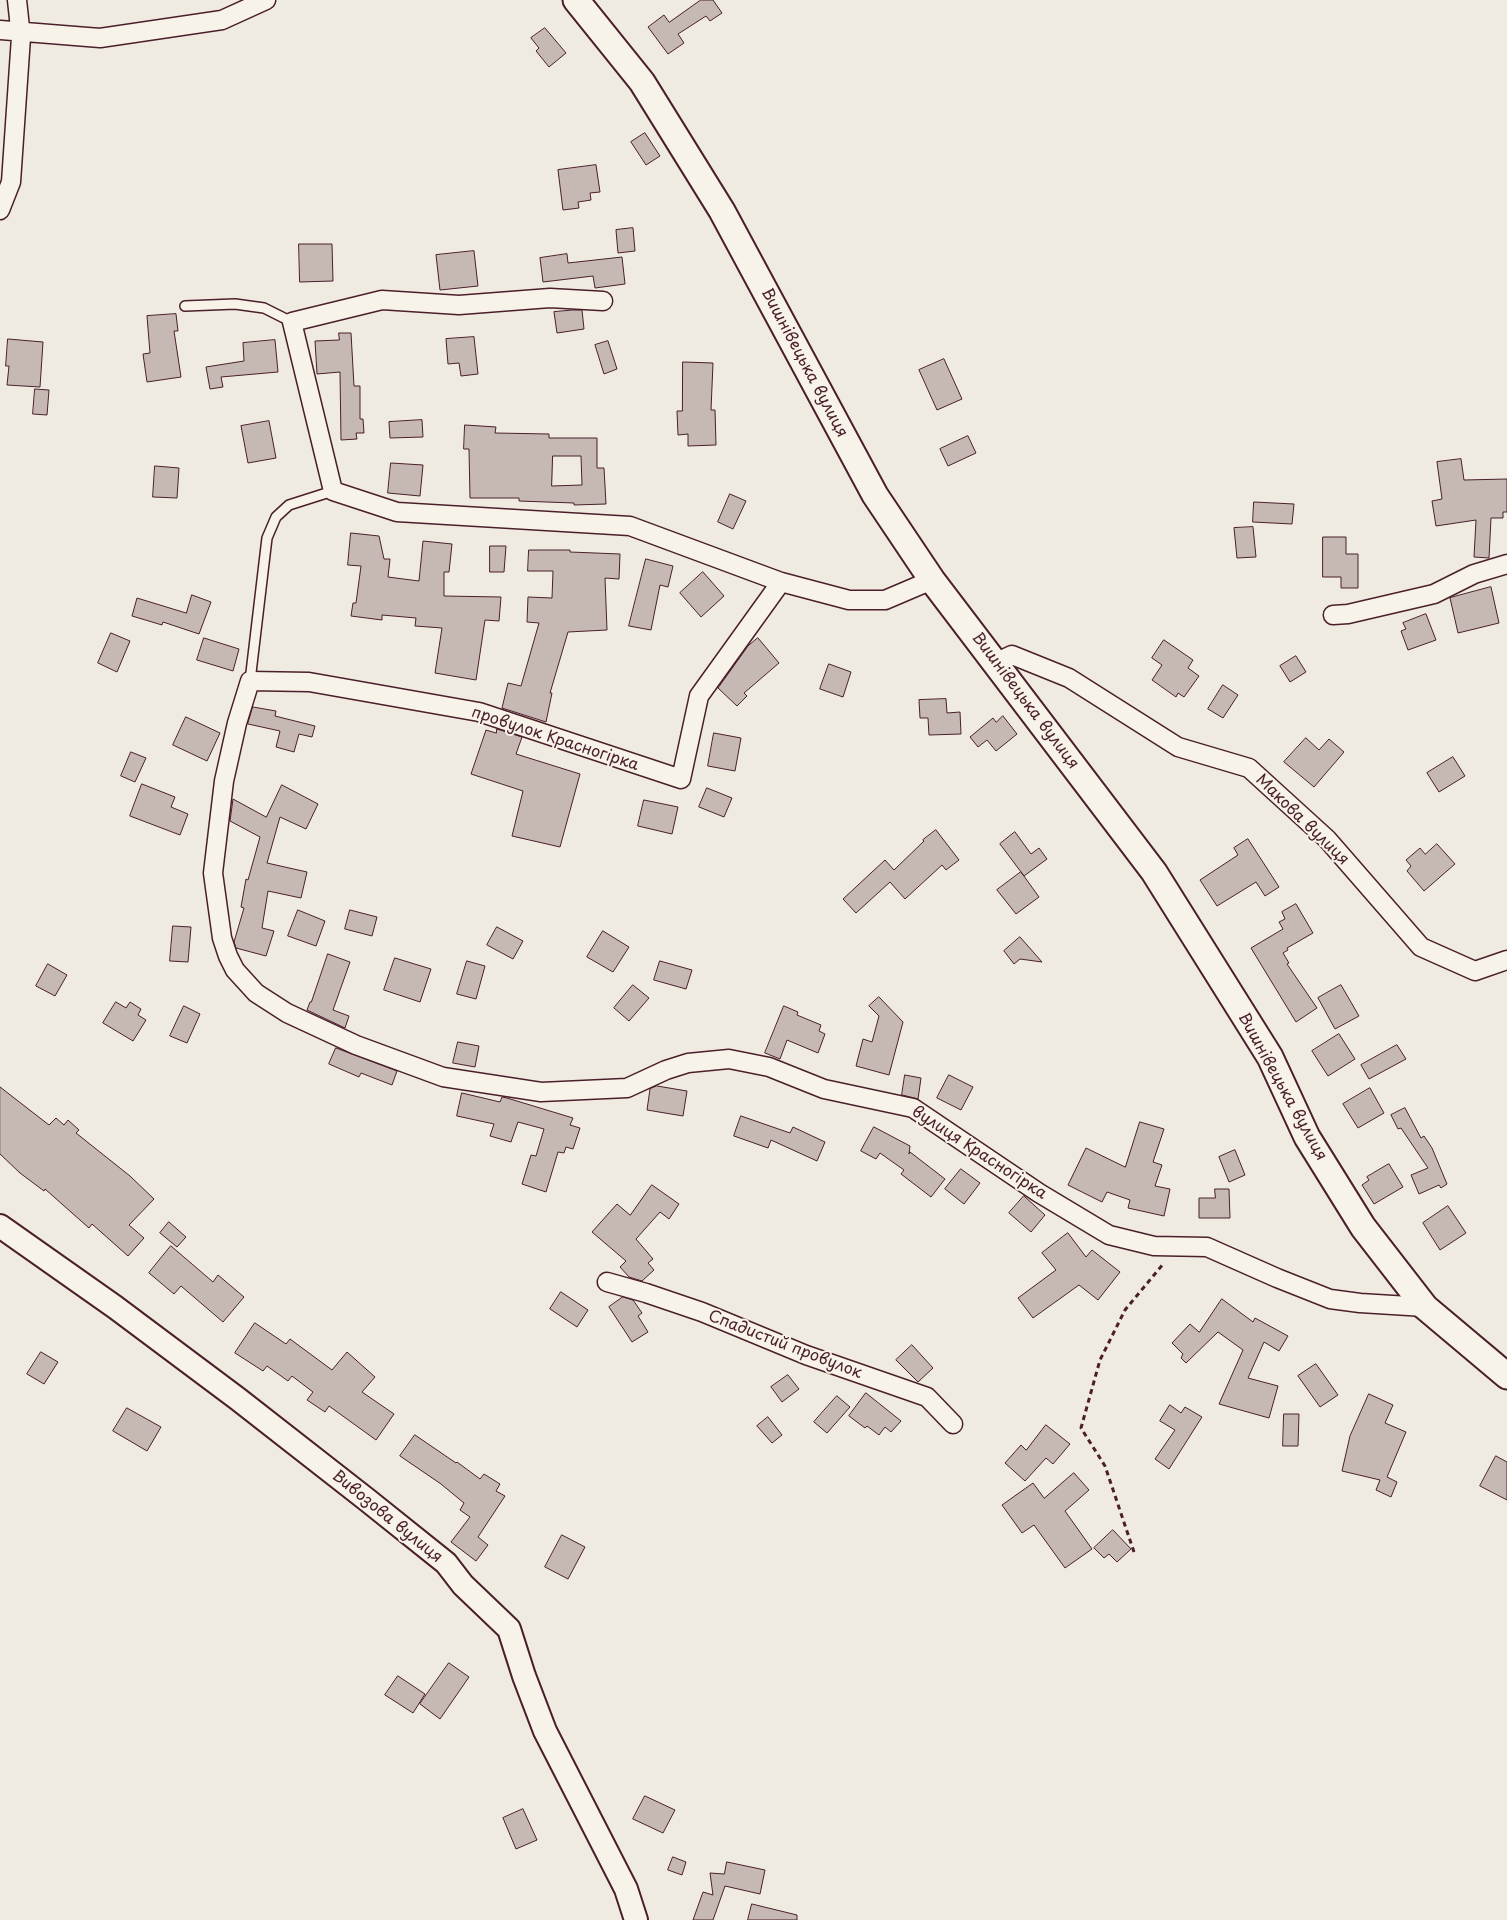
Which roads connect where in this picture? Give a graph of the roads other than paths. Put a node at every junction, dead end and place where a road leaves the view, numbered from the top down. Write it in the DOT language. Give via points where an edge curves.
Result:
graph roads {
  1 [pos="17,0"];
  2 [pos="266,0"];
  3 [pos="576,0"];
  4 [pos="0,30"];
  5 [pos="20,33"];
  6 [pos="0,210"];
  7 [pos="603,301"];
  8 [pos="185,306"];
  9 [pos="292,322"];
  10 [pos="333,491"];
  11 [pos="1507,564"];
  12 [pos="932,580"];
  13 [pos="781,582"];
  14 [pos="1333,615"];
  15 [pos="995,663"];
  16 [pos="250,681"];
  17 [pos="1507,960"];
  18 [pos="0,1226"];
  19 [pos="607,1282"];
  20 [pos="1425,1307"];
  21 [pos="1507,1376"];
  22 [pos="953,1424"];
  23 [pos="636,1920"];
  1 -- 5 [label="street"];
  2 -- 5 [label="street" via="222,20 100,38"];
  3 -- 12 [label="main road, Вишнівецька вулиця" via="642,82 712,194 875,495"];
  4 -- 5 [label="street"];
  5 -- 6 [label="street" via="11,182"];
  7 -- 9 [label="street" via="550,298 459,306 382,300"];
  8 -- 9 [label="lane" via="235,304 264,308"];
  9 -- 10 [label="street"];
  10 -- 13 [label="street" via="397,512 630,526"];
  10 -- 16 [label="lane" via="290,505 276,517 267,538"];
  11 -- 14 [label="street" via="1474,574 1434,594"];
  12 -- 13 [label="street" via="885,600 848,600"];
  12 -- 15 [label="main road, Вишнівецька вулиця"];
  13 -- 16 [label="street, провулок Красногірка" via="698,696 681,779 480,712 308,682"];
  15 -- 17 [label="street, Макова вулиця" via="1012,655 1068,678 1178,747 1249,768 1327,839 1421,947 1475,971"];
  15 -- 20 [label="main road, Вишнівецька вулиця" via="1154,872 1270,1056 1307,1137 1358,1219"];
  16 -- 20 [label="street, вулиця Красногірка" via="236,723 224,782 213,872 222,938 231,963 256,993 287,1013 356,1045 443,1077 541,1092 627,1088 688,1063 729,1059 768,1068 824,1088 913,1108 1108,1235 1154,1246 1207,1247 1330,1299"];
  18 -- 23 [label="street, Вивозова вулиця" via="238,1399 446,1562 463,1585 509,1629 545,1732 626,1888"];
  19 -- 22 [label="street, Спадистий провулок" via="702,1312 806,1355 927,1397"];
  20 -- 21 [label="main road, Вишнівецька вулиця"];
}
